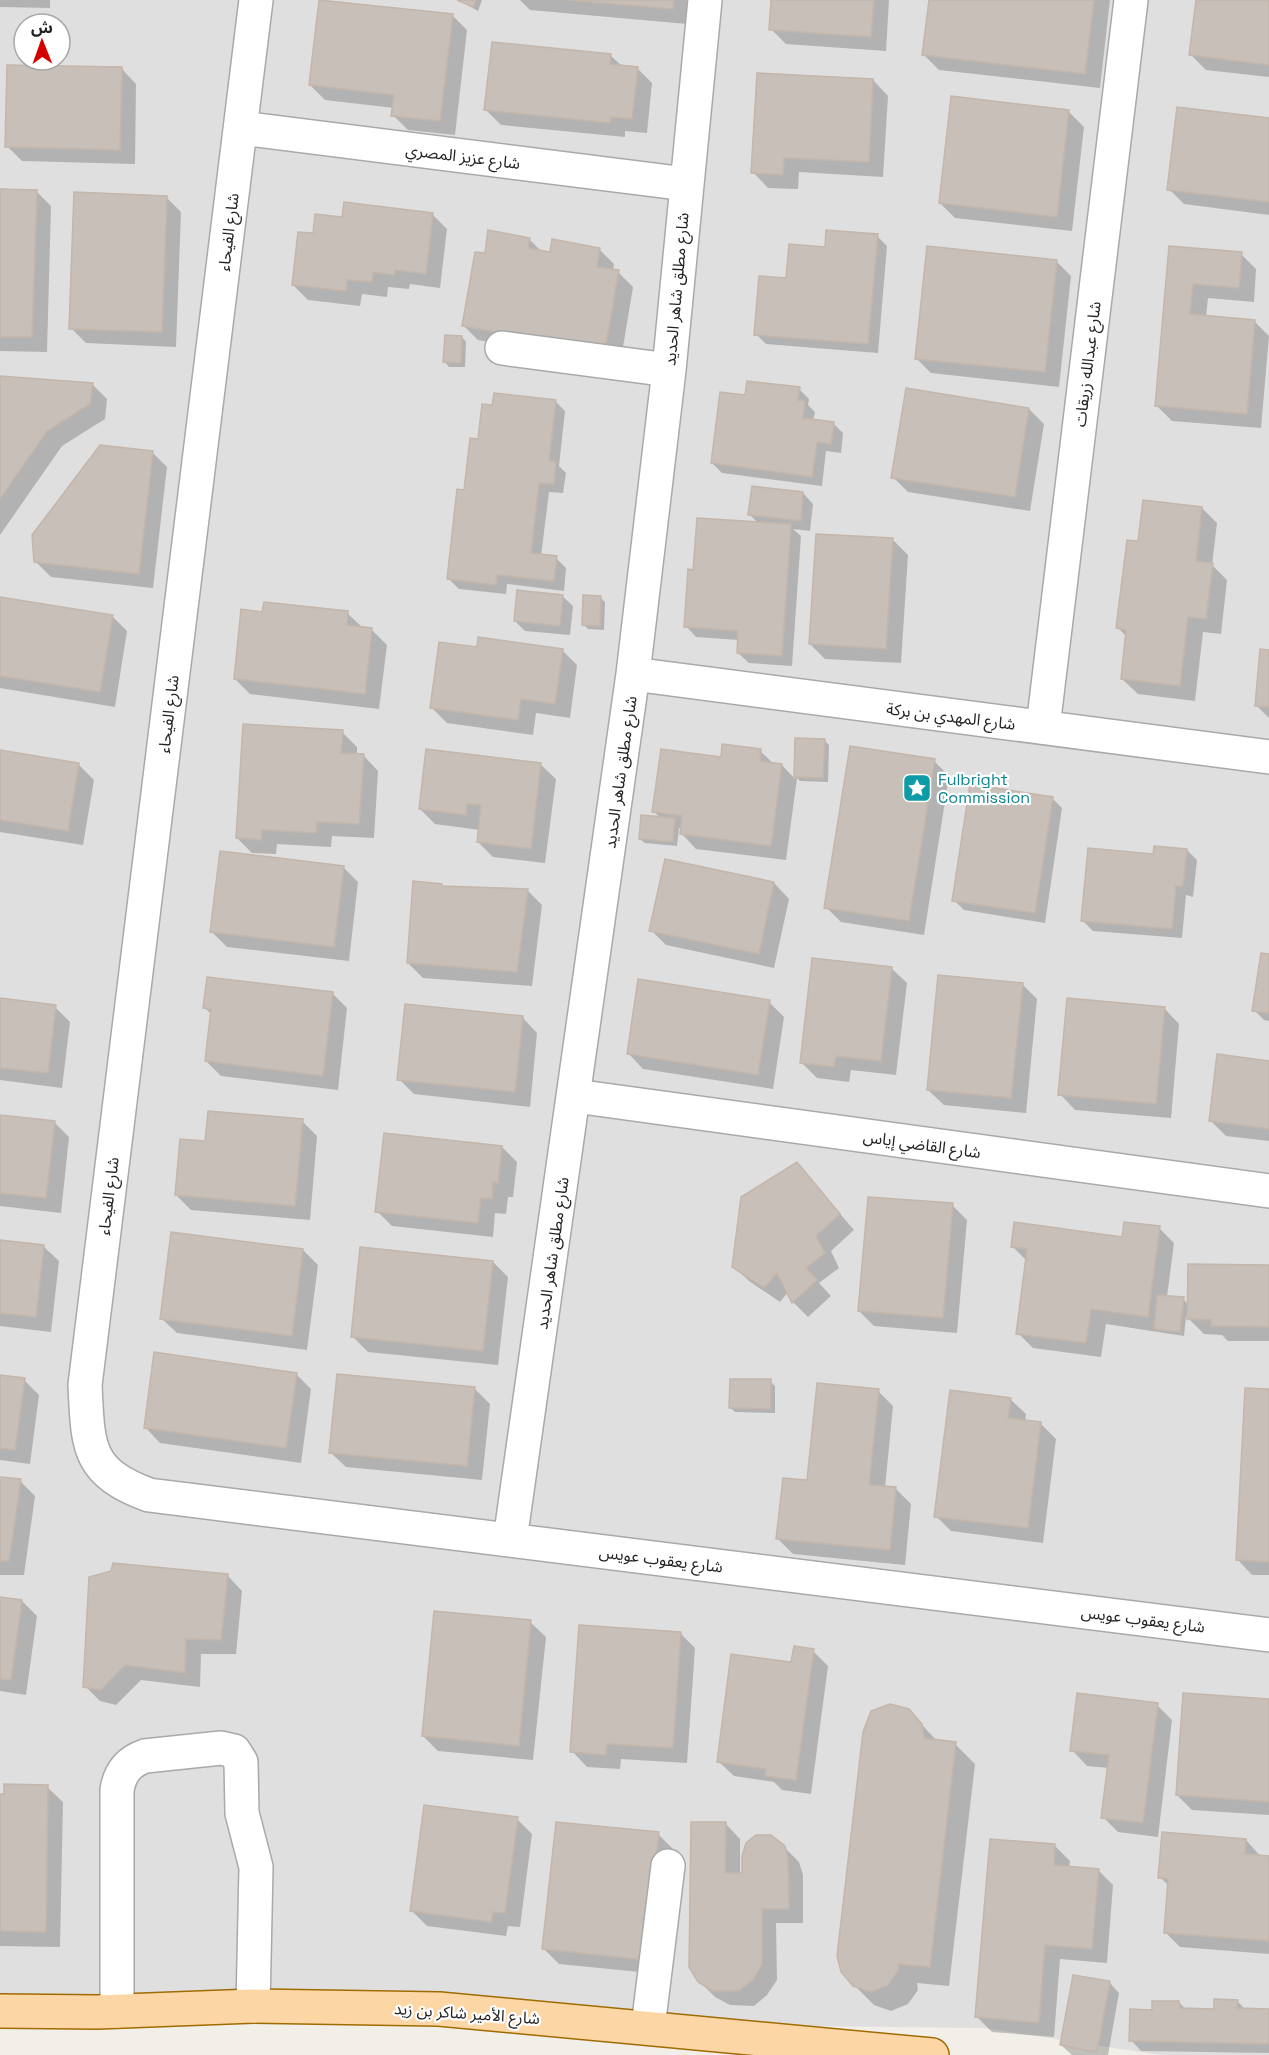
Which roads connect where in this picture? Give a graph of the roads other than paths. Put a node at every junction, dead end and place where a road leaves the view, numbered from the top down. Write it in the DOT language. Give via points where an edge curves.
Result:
graph roads {
  1 [pos="255,0"];
  2 [pos="705,0"];
  3 [pos="1131,0"];
  4 [pos="241,128"];
  5 [pos="686,184"];
  6 [pos="502,348"];
  7 [pos="669,370"];
  8 [pos="633,674"];
  9 [pos="1043,728"];
  10 [pos="1269,758"];
  11 [pos="575,1096"];
  12 [pos="1269,1191"];
  13 [pos="87,1428"];
  14 [pos="510,1540"];
  15 [pos="1269,1635"];
  16 [pos="668,1866"];
  17 [pos="253,2006"];
  18 [pos="0,2011"];
  19 [pos="117,2011"];
  20 [pos="648,2026"];
  21 [pos="932,2055"];
  1 -- 4 [label="street, شارع الفيحاء"];
  2 -- 5 [label="street, شارع مطلق شاهر الحديد"];
  3 -- 9 [label="street, شارع عبدالله زريقات"];
  4 -- 5 [label="street, شارع عزيز المصري"];
  4 -- 13 [label="street, شارع الفيحاء" via="86,1373"];
  5 -- 7 [label="street, شارع مطلق شاهر الحديد"];
  6 -- 7 [label="street"];
  7 -- 8 [label="street, شارع مطلق شاهر الحديد"];
  8 -- 9 [label="street, شارع المهدي بن بركة"];
  8 -- 11 [label="street, شارع مطلق شاهر الحديد"];
  9 -- 10 [label="street, شارع المهدي بن بركة"];
  11 -- 12 [label="street, شارع القاضي إياس"];
  11 -- 14 [label="street, شارع مطلق شاهر الحديد"];
  13 -- 14 [label="street, شارع يعقوب عويس" via="98,1463 121,1485 149,1495"];
  14 -- 15 [label="street, شارع يعقوب عويس"];
  16 -- 20 [label="street"];
  17 -- 19 [label="main road, شارع الأمير شاكر بن زيد"];
  17 -- 19 [label="street" via="256,1859 242,1813 241,1762 234,1751 221,1748 146,1756 134,1760 119,1778"];
  17 -- 20 [label="main road, شارع الأمير شاكر بن زيد" via="440,2008"];
  18 -- 19 [label="main road, شارع الأمير شاكر بن زيد"];
  20 -- 21 [label="main road, شارع الأمير شاكر بن زيد"];
}
